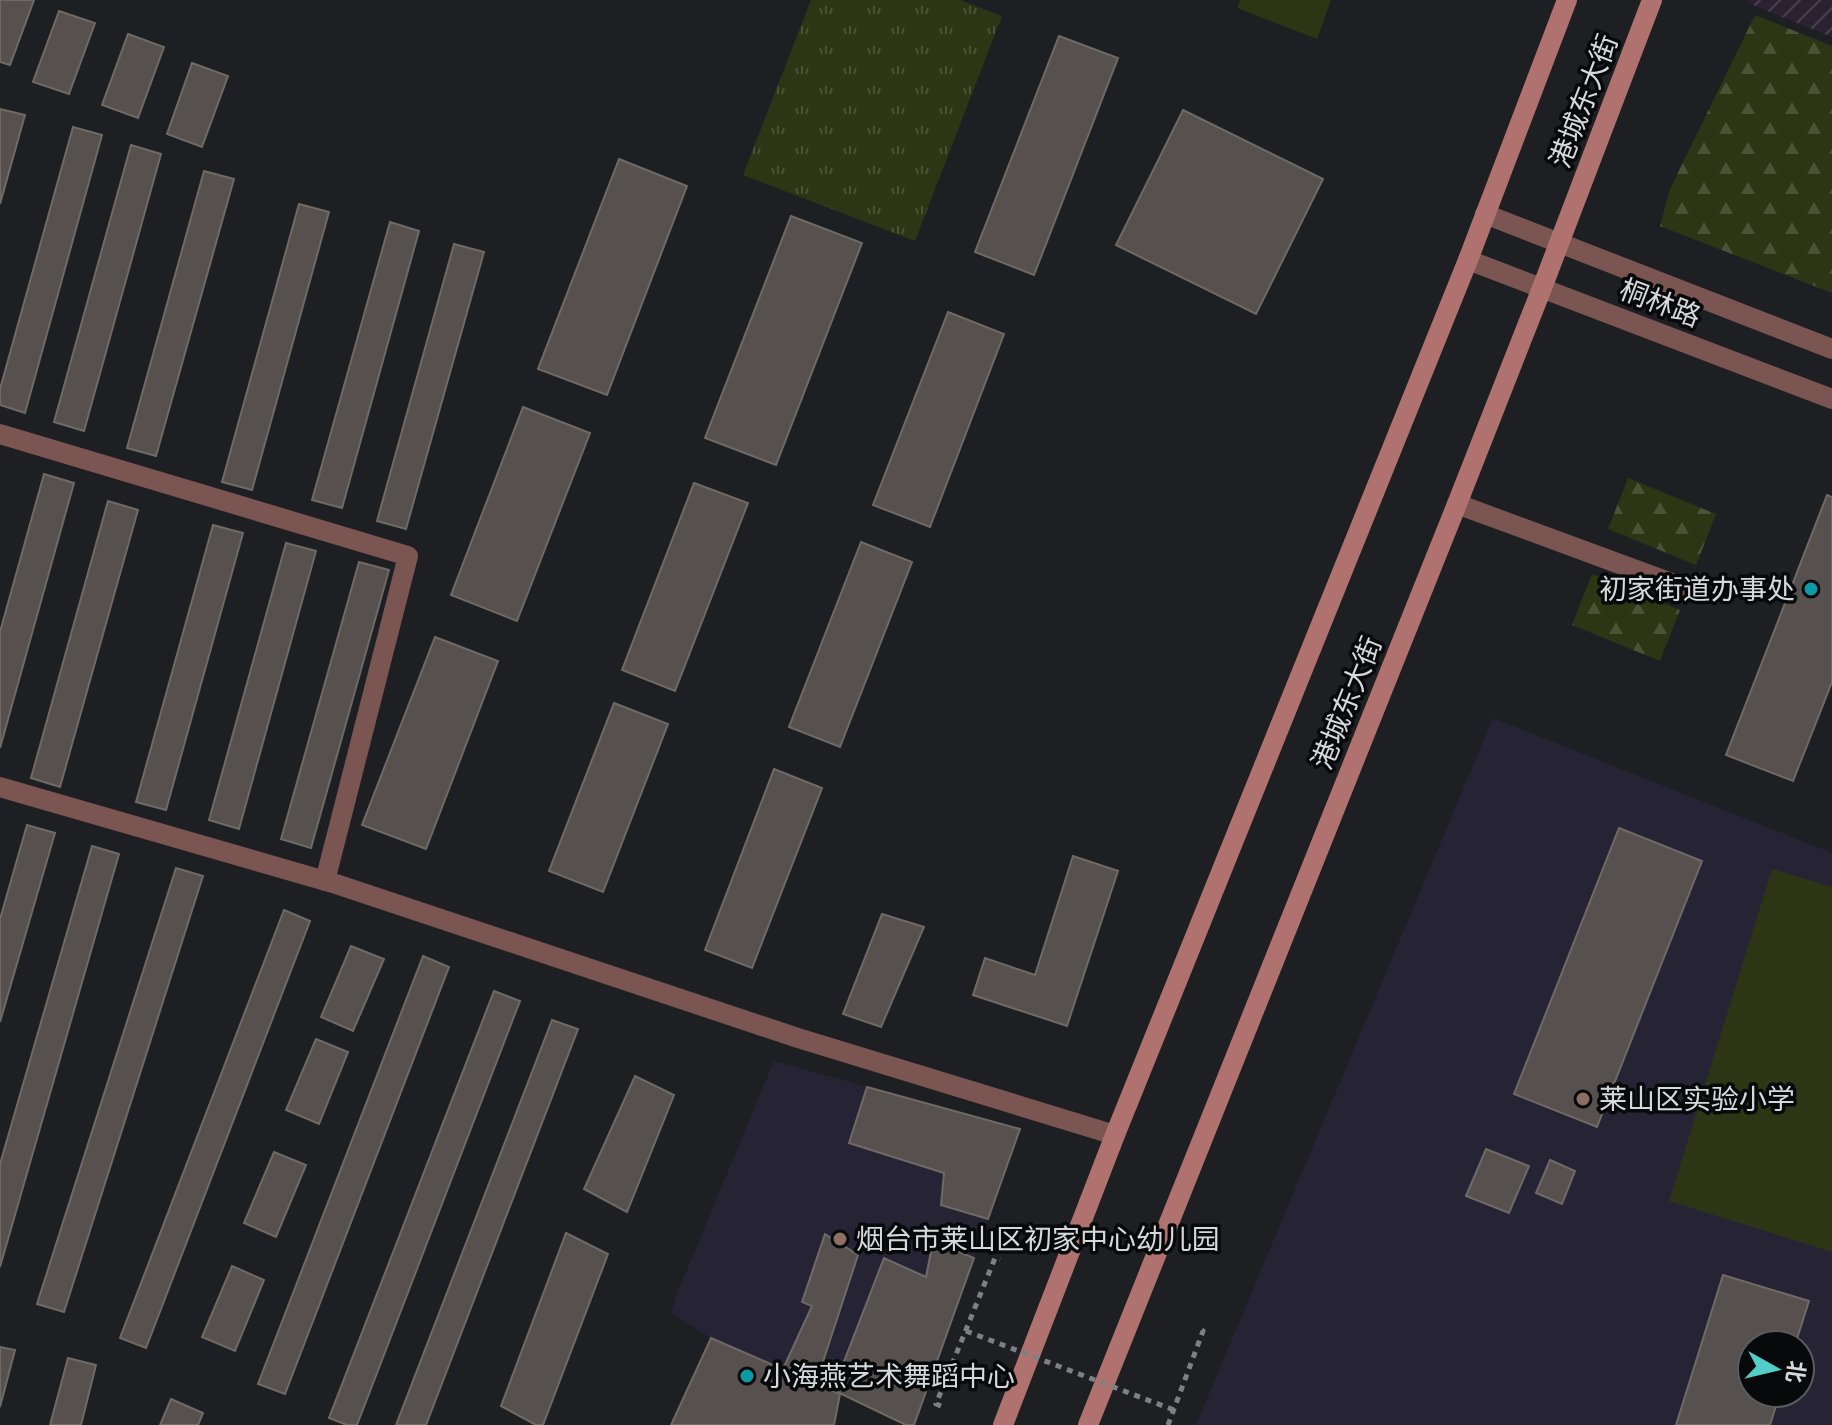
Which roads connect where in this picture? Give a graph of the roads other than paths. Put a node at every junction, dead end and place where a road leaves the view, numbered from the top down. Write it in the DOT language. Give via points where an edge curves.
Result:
graph roads {
  1 [pos="1567,0"];
  2 [pos="1652,0"];
  3 [pos="1485,214"];
  4 [pos="1559,243"];
  5 [pos="1468,260"];
  6 [pos="1542,288"];
  7 [pos="1832,349"];
  8 [pos="1832,399"];
  9 [pos="0,434"];
  10 [pos="1457,504"];
  11 [pos="1701,594"];
  12 [pos="0,787"];
  13 [pos="325,881"];
  14 [pos="1115,1135"];
  15 [pos="1003,1425"];
  16 [pos="1088,1425"];
  1 -- 3 [label="main road, 港城东大街"];
  2 -- 4 [label="main road, 港城东大街"];
  3 -- 4 [label="street, 桐林路"];
  3 -- 5 [label="main road, 港城东大街"];
  4 -- 6 [label="main road, 港城东大街"];
  4 -- 7 [label="street, 桐林路"];
  5 -- 6 [label="street, 桐林路"];
  5 -- 14 [label="main road, 港城东大街"];
  6 -- 8 [label="street, 桐林路"];
  6 -- 10 [label="main road, 港城东大街"];
  9 -- 13 [label="street" via="408,556"];
  10 -- 11 [label="street"];
  10 -- 16 [label="main road, 港城东大街"];
  12 -- 13 [label="street"];
  13 -- 14 [label="street" via="798,1038"];
  14 -- 15 [label="main road, 港城东大街"];
}
